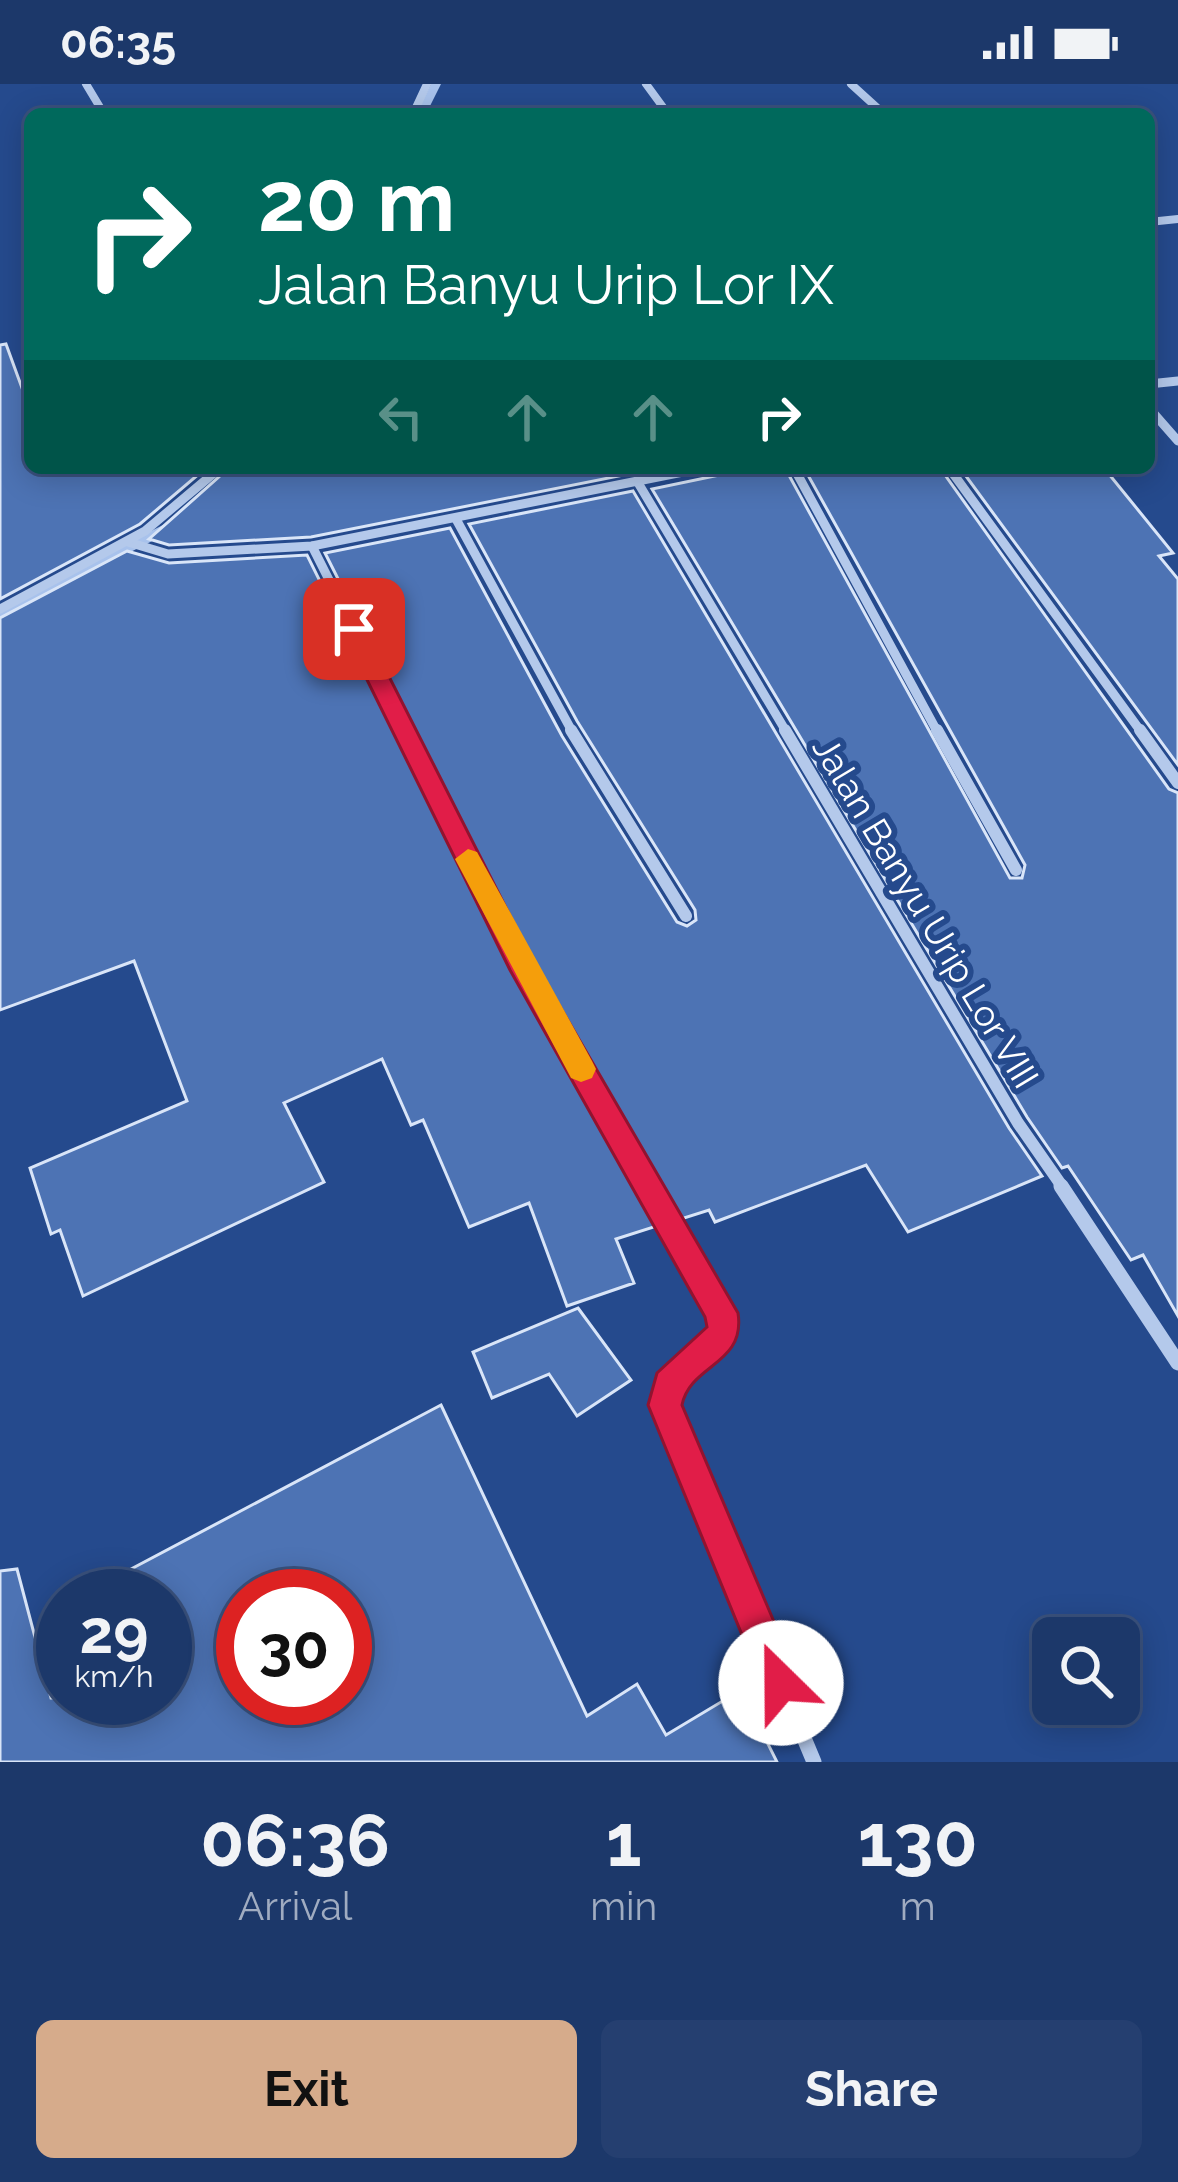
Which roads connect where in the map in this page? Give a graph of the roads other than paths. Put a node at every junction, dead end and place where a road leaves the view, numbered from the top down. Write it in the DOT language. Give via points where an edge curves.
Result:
graph roads {
  1 [pos="851,84"];
  2 [pos="877,108"];
  3 [pos="1155,415"];
  4 [pos="1178,441"];
  5 [pos="214,474"];
  6 [pos="673,474"];
  7 [pos="797,474"];
  8 [pos="953,474"];
  9 [pos="637,481"];
  10 [pos="456,519"];
  11 [pos="132,543"];
  12 [pos="312,546"];
  13 [pos="0,609"];
  14 [pos="1178,783"];
  15 [pos="1016,870"];
  16 [pos="686,916"];
  17 [pos="1178,1363"];
  18 [pos="814,1762"];
  1 -- 2 [label="street"];
  3 -- 4 [label="street"];
  5 -- 11 [label="street"];
  6 -- 9 [label="street"];
  7 -- 15 [label="street"];
  8 -- 14 [label="street"];
  9 -- 10 [label="street"];
  9 -- 17 [label="street, Jalan Banyu Urip Lor VIII" via="1018,1123"];
  10 -- 12 [label="street"];
  10 -- 16 [label="street" via="555,705"];
  11 -- 12 [label="street" via="168,554"];
  11 -- 13 [label="street"];
  12 -- 18 [label="street" via="520,962 721,1313 724,1333 669,1384 665,1405"];
}
